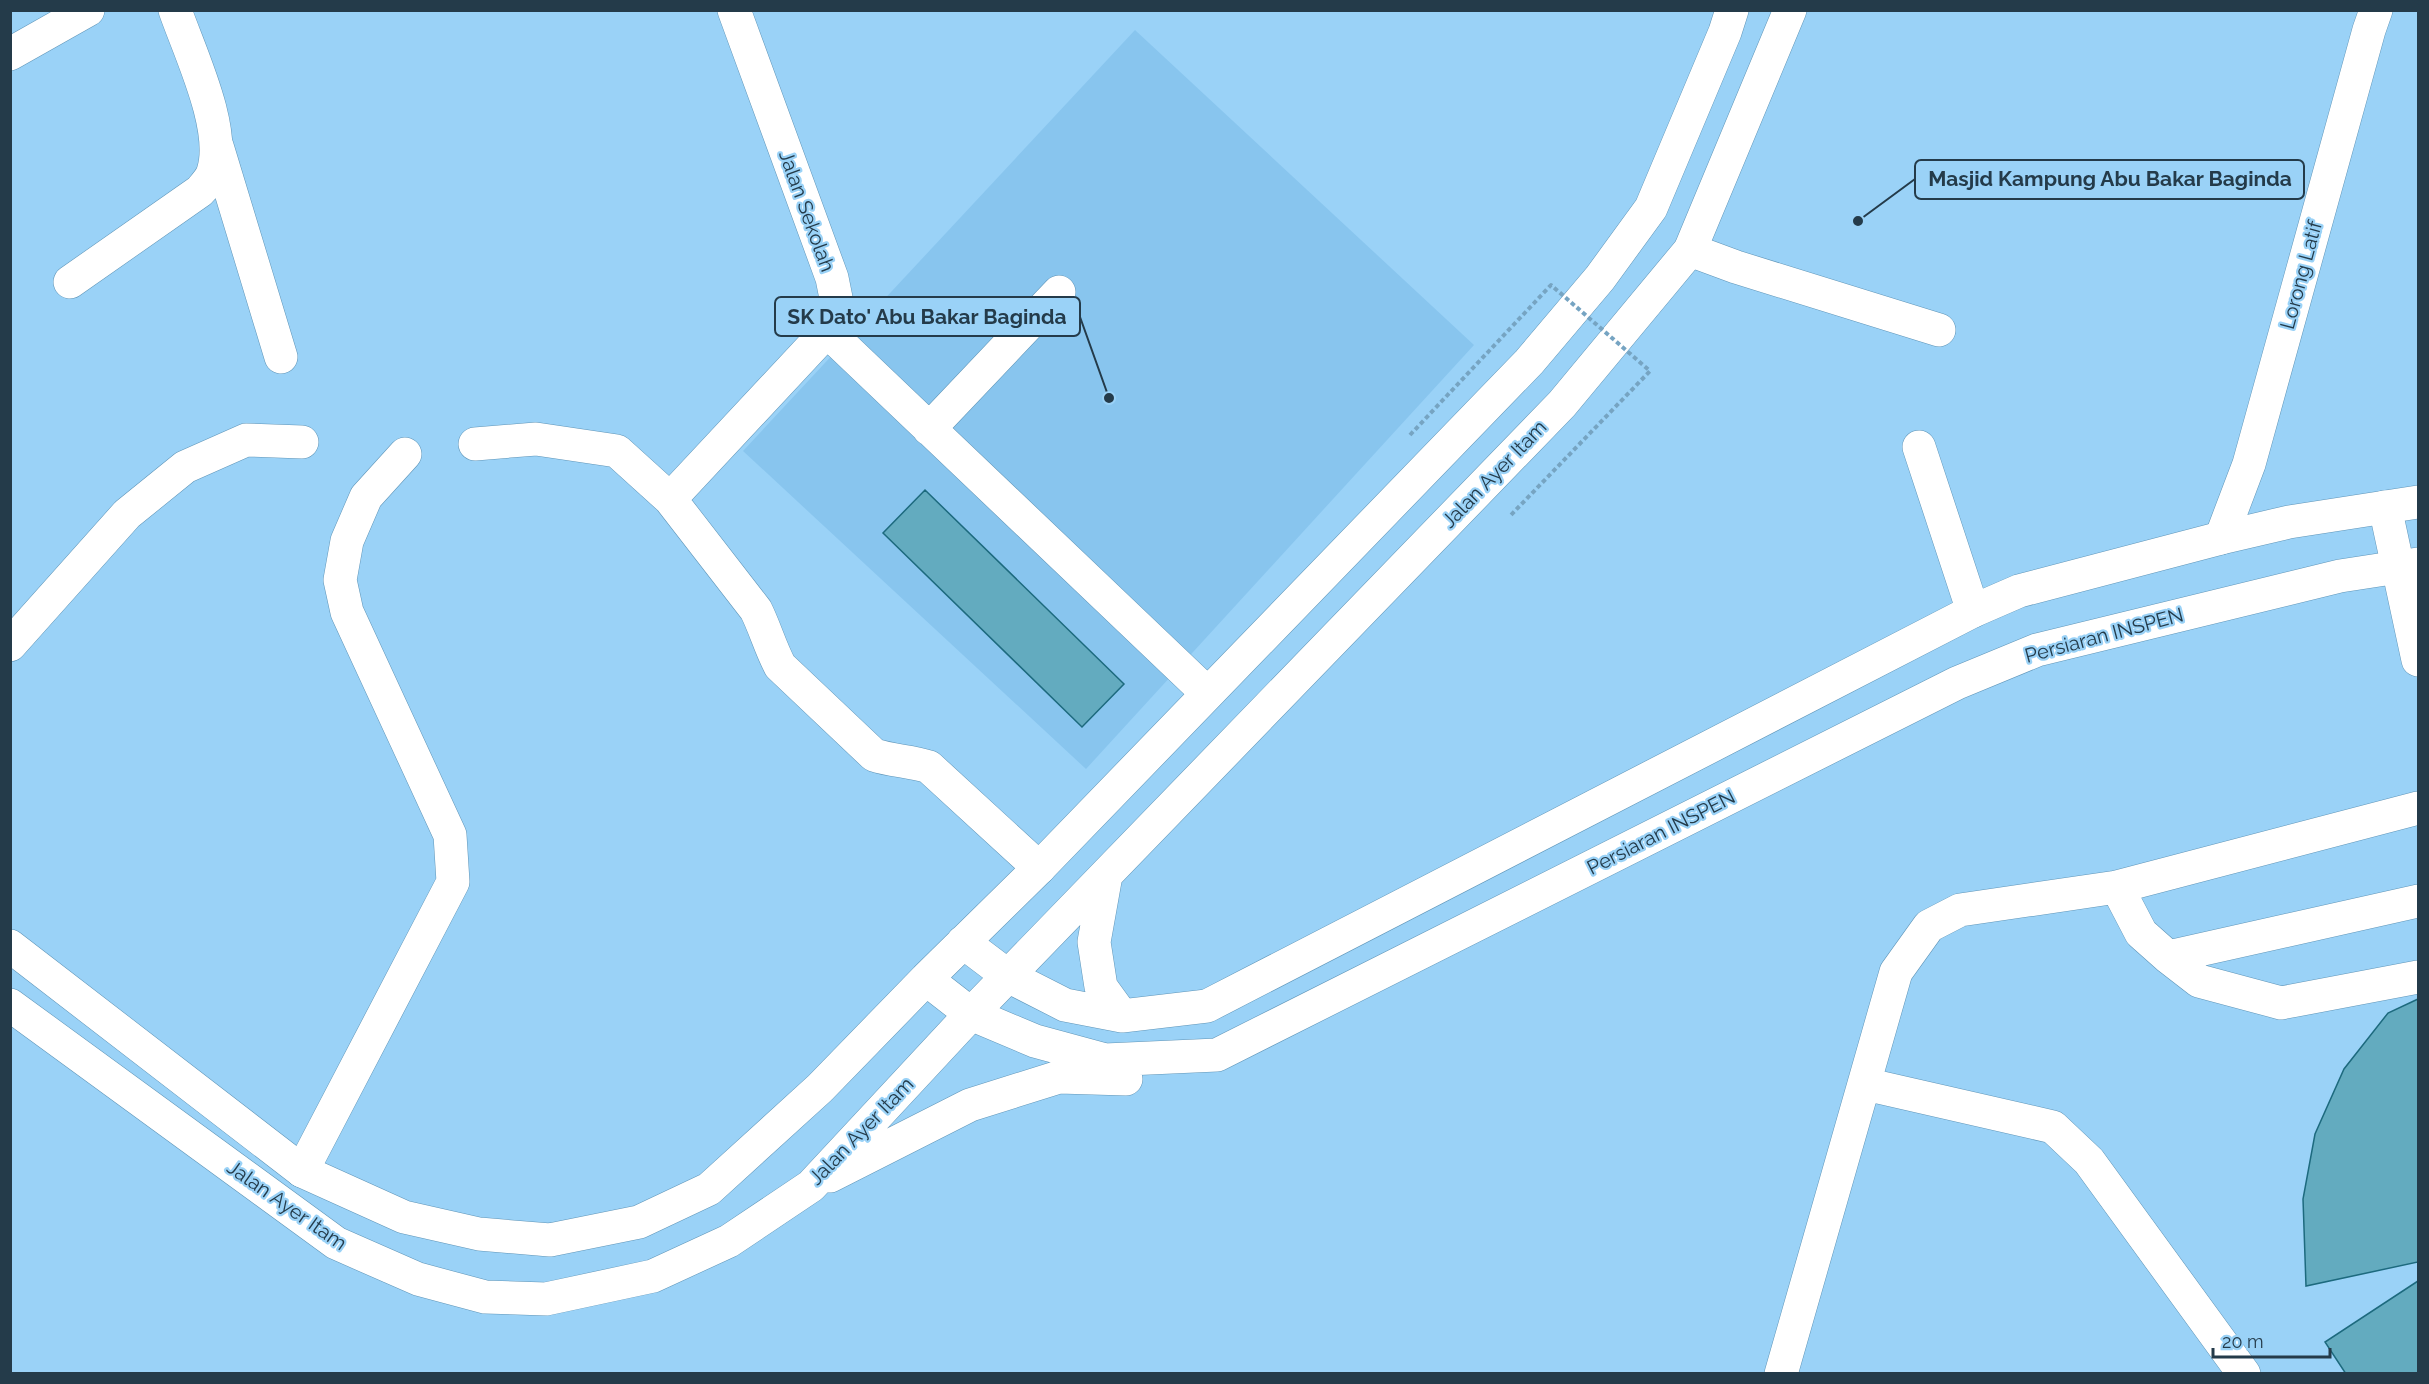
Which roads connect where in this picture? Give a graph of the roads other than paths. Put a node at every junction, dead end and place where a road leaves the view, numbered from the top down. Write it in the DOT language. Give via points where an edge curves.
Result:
graph roads {
  1 [pos="88,10"];
  2 [pos="175,10"];
  3 [pos="734,10"];
  4 [pos="1731,10"];
  5 [pos="1790,10"];
  6 [pos="2376,10"];
  7 [pos="10,54"];
  8 [pos="217,144"];
  9 [pos="1690,250"];
  10 [pos="70,282"];
  11 [pos="1059,292"];
  12 [pos="1939,330"];
  13 [pos="827,331"];
  14 [pos="281,357"];
  15 [pos="929,429"];
  16 [pos="302,442"];
  17 [pos="475,444"];
  18 [pos="1919,447"];
  19 [pos="405,454"];
  20 [pos="670,499"];
  21 [pos="2418,502"];
  22 [pos="2385,507"];
  23 [pos="2221,538"];
  24 [pos="2408,566"];
  25 [pos="1973,611"];
  26 [pos="10,645"];
  27 [pos="2418,660"];
  28 [pos="1207,693"];
  29 [pos="2418,808"];
  30 [pos="1039,868"];
  31 [pos="1106,874"];
  32 [pos="2117,887"];
  33 [pos="2418,901"];
  34 [pos="963,942"];
  35 [pos="10,946"];
  36 [pos="2168,957"];
  37 [pos="1008,976"];
  38 [pos="2418,977"];
  39 [pos="926,979"];
  40 [pos="10,1005"];
  41 [pos="971,1014"];
  42 [pos="1122,1016"];
  43 [pos="1217,1055"];
  44 [pos="1865,1084"];
  45 [pos="302,1171"];
  46 [pos="811,1186"];
  47 [pos="1781,1374"];
  48 [pos="2244,1374"];
  1 -- 7 [label="main road"];
  2 -- 8 [label="main road" via="211,112"];
  3 -- 13 [label="main road, Jalan Sekolah" via="832,278 837,303"];
  4 -- 28 [label="main road" via="1651,208 1600,278 1529,362"];
  5 -- 9 [label="main road, Jalan Ayer Itam"];
  6 -- 23 [label="main road, Lorong Latif" via="2249,464"];
  8 -- 10 [label="main road" via="213,174 200,191"];
  8 -- 14 [label="main road"];
  9 -- 12 [label="main road"];
  9 -- 31 [label="main road, Jalan Ayer Itam" via="1562,404"];
  11 -- 15 [label="main road"];
  13 -- 15 [label="main road"];
  13 -- 20 [label="main road, Jalan Sekolah"];
  15 -- 28 [label="main road"];
  16 -- 26 [label="main road" via="246,440 185,467 127,514"];
  17 -- 20 [label="main road" via="536,440 617,451"];
  18 -- 25 [label="main road"];
  19 -- 45 [label="main road" via="366,497 347,541 340,580 347,612 450,835 453,882"];
  20 -- 30 [label="main road" via="756,610 780,666 874,755 929,767"];
  21 -- 22 [label="main road"];
  22 -- 23 [label="main road" via="2289,522"];
  22 -- 24 [label="main road"];
  23 -- 25 [label="main road" via="2019,591"];
  24 -- 27 [label="main road"];
  24 -- 43 [label="main road, Persiaran INSPEN" via="2340,576 2027,654 1957,683"];
  25 -- 42 [label="main road" via="1207,1006"];
  28 -- 30 [label="main road"];
  29 -- 32 [label="main road"];
  30 -- 34 [label="main road, Jalan Ayer Itam"];
  31 -- 37 [label="main road, Jalan Ayer Itam"];
  31 -- 42 [label="main road" via="1094,942 1101,987"];
  32 -- 36 [label="main road" via="2141,933"];
  32 -- 44 [label="main road" via="1960,910 1929,926 1896,972"];
  33 -- 36 [label="main road"];
  34 -- 37 [label="main road"];
  34 -- 39 [label="main road, Jalan Ayer Itam"];
  35 -- 45 [label="main road, Jalan Ayer Itam"];
  36 -- 38 [label="main road" via="2199,981 2281,1003"];
  37 -- 41 [label="main road, Jalan Ayer Itam"];
  37 -- 42 [label="main road" via="1065,1005"];
  39 -- 41 [label="main road, Persiaran INSPEN"];
  39 -- 45 [label="main road, Jalan Ayer Itam" via="820,1088 709,1189 639,1222 550,1240 478,1233 404,1217"];
  40 -- 46 [label="main road, Jalan Ayer Itam" via="336,1243 418,1279 485,1297 546,1299 654,1276 729,1241"];
  41 -- 43 [label="main road, Persiaran INSPEN" via="1035,1041 1105,1060"];
  41 -- 46 [label="main road, Jalan Ayer Itam"];
  43 -- 46 [label="main road" via="1151,1079 1059,1077 970,1105"];
  44 -- 47 [label="main road"];
  44 -- 48 [label="main road" via="2053,1127 2089,1161"];
}
